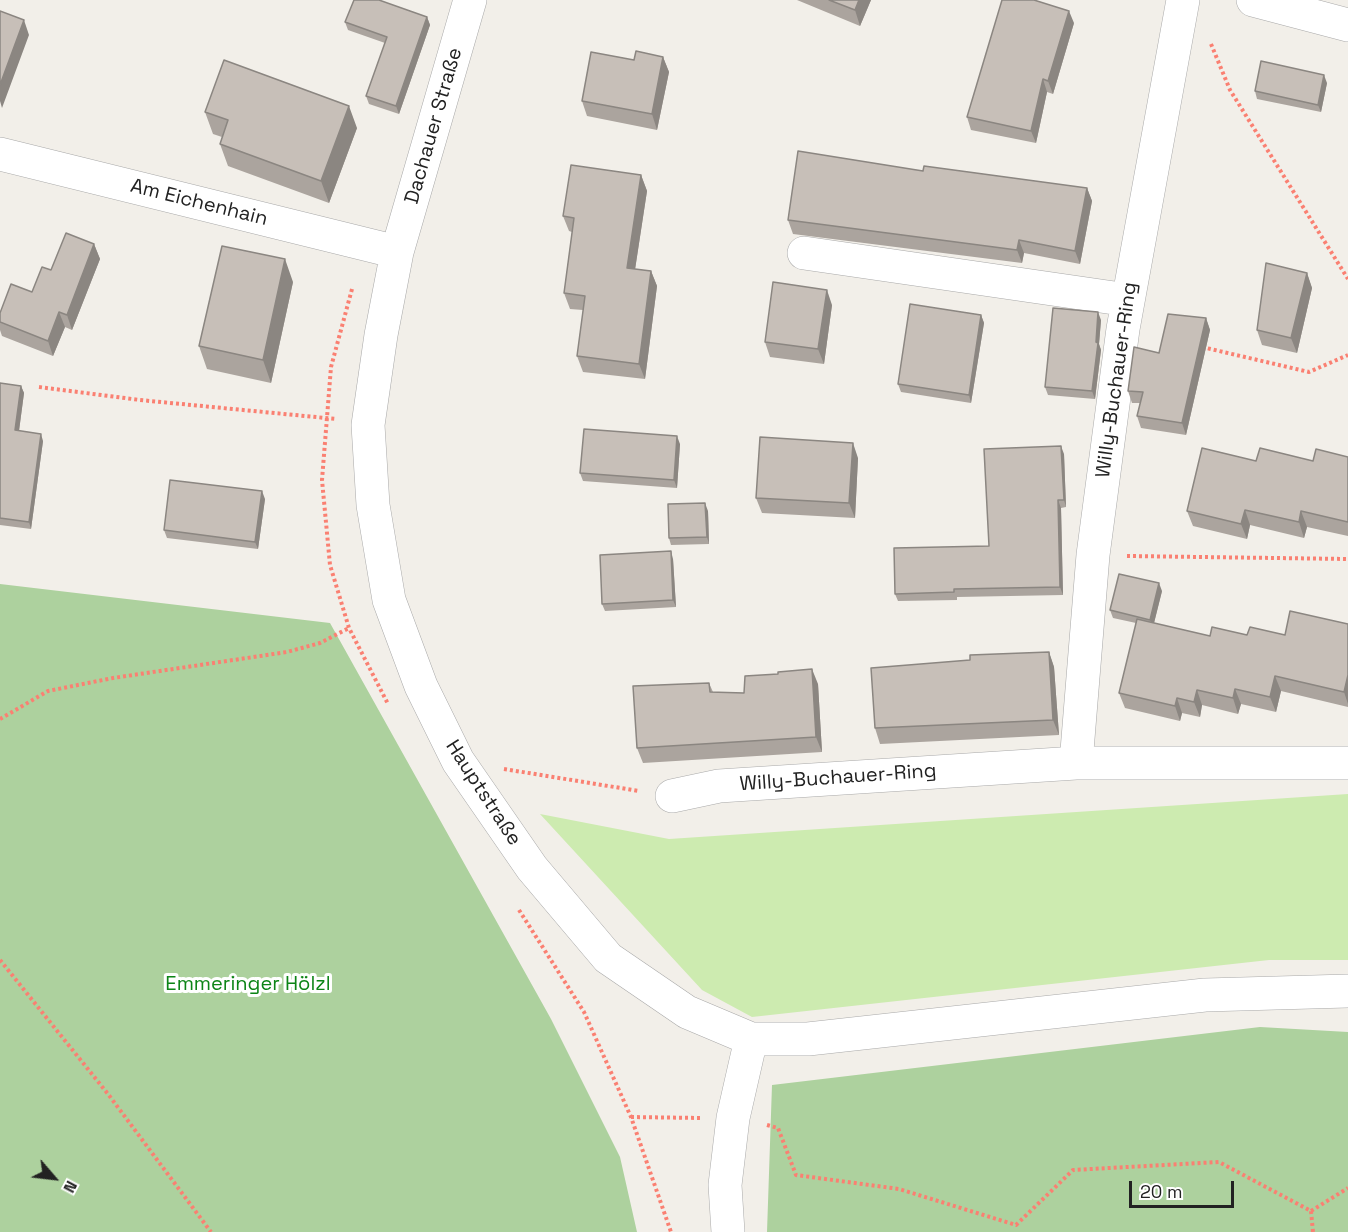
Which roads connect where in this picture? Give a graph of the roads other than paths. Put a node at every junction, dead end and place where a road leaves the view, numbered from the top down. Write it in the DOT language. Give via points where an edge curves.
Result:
graph roads {
  1 [pos="470,0"];
  2 [pos="1183,0"];
  3 [pos="1253,0"];
  4 [pos="1348,25"];
  5 [pos="0,154"];
  6 [pos="397,252"];
  7 [pos="804,253"];
  8 [pos="1128,300"];
  9 [pos="1076,763"];
  10 [pos="1348,763"];
  11 [pos="672,796"];
  12 [pos="1348,991"];
  13 [pos="752,1039"];
  14 [pos="728,1232"];
  1 -- 6 [label="street, Dachauer Straße"];
  2 -- 8 [label="street, Willy-Buchauer-Ring"];
  3 -- 4 [label="street"];
  5 -- 6 [label="street, Am Eichenhain"];
  6 -- 13 [label="street, Hauptstraße" via="368,426 373,505 388,600 421,686 458,761 532,868 608,958 687,1012"];
  7 -- 8 [label="street"];
  8 -- 9 [label="street, Willy-Buchauer-Ring" via="1093,555"];
  9 -- 10 [label="street, Willy-Buchauer-Ring"];
  9 -- 11 [label="street, Willy-Buchauer-Ring" via="718,786"];
  12 -- 13 [label="street" via="1204,995 808,1039"];
  13 -- 14 [label="street" via="733,1118 725,1185"];
}
